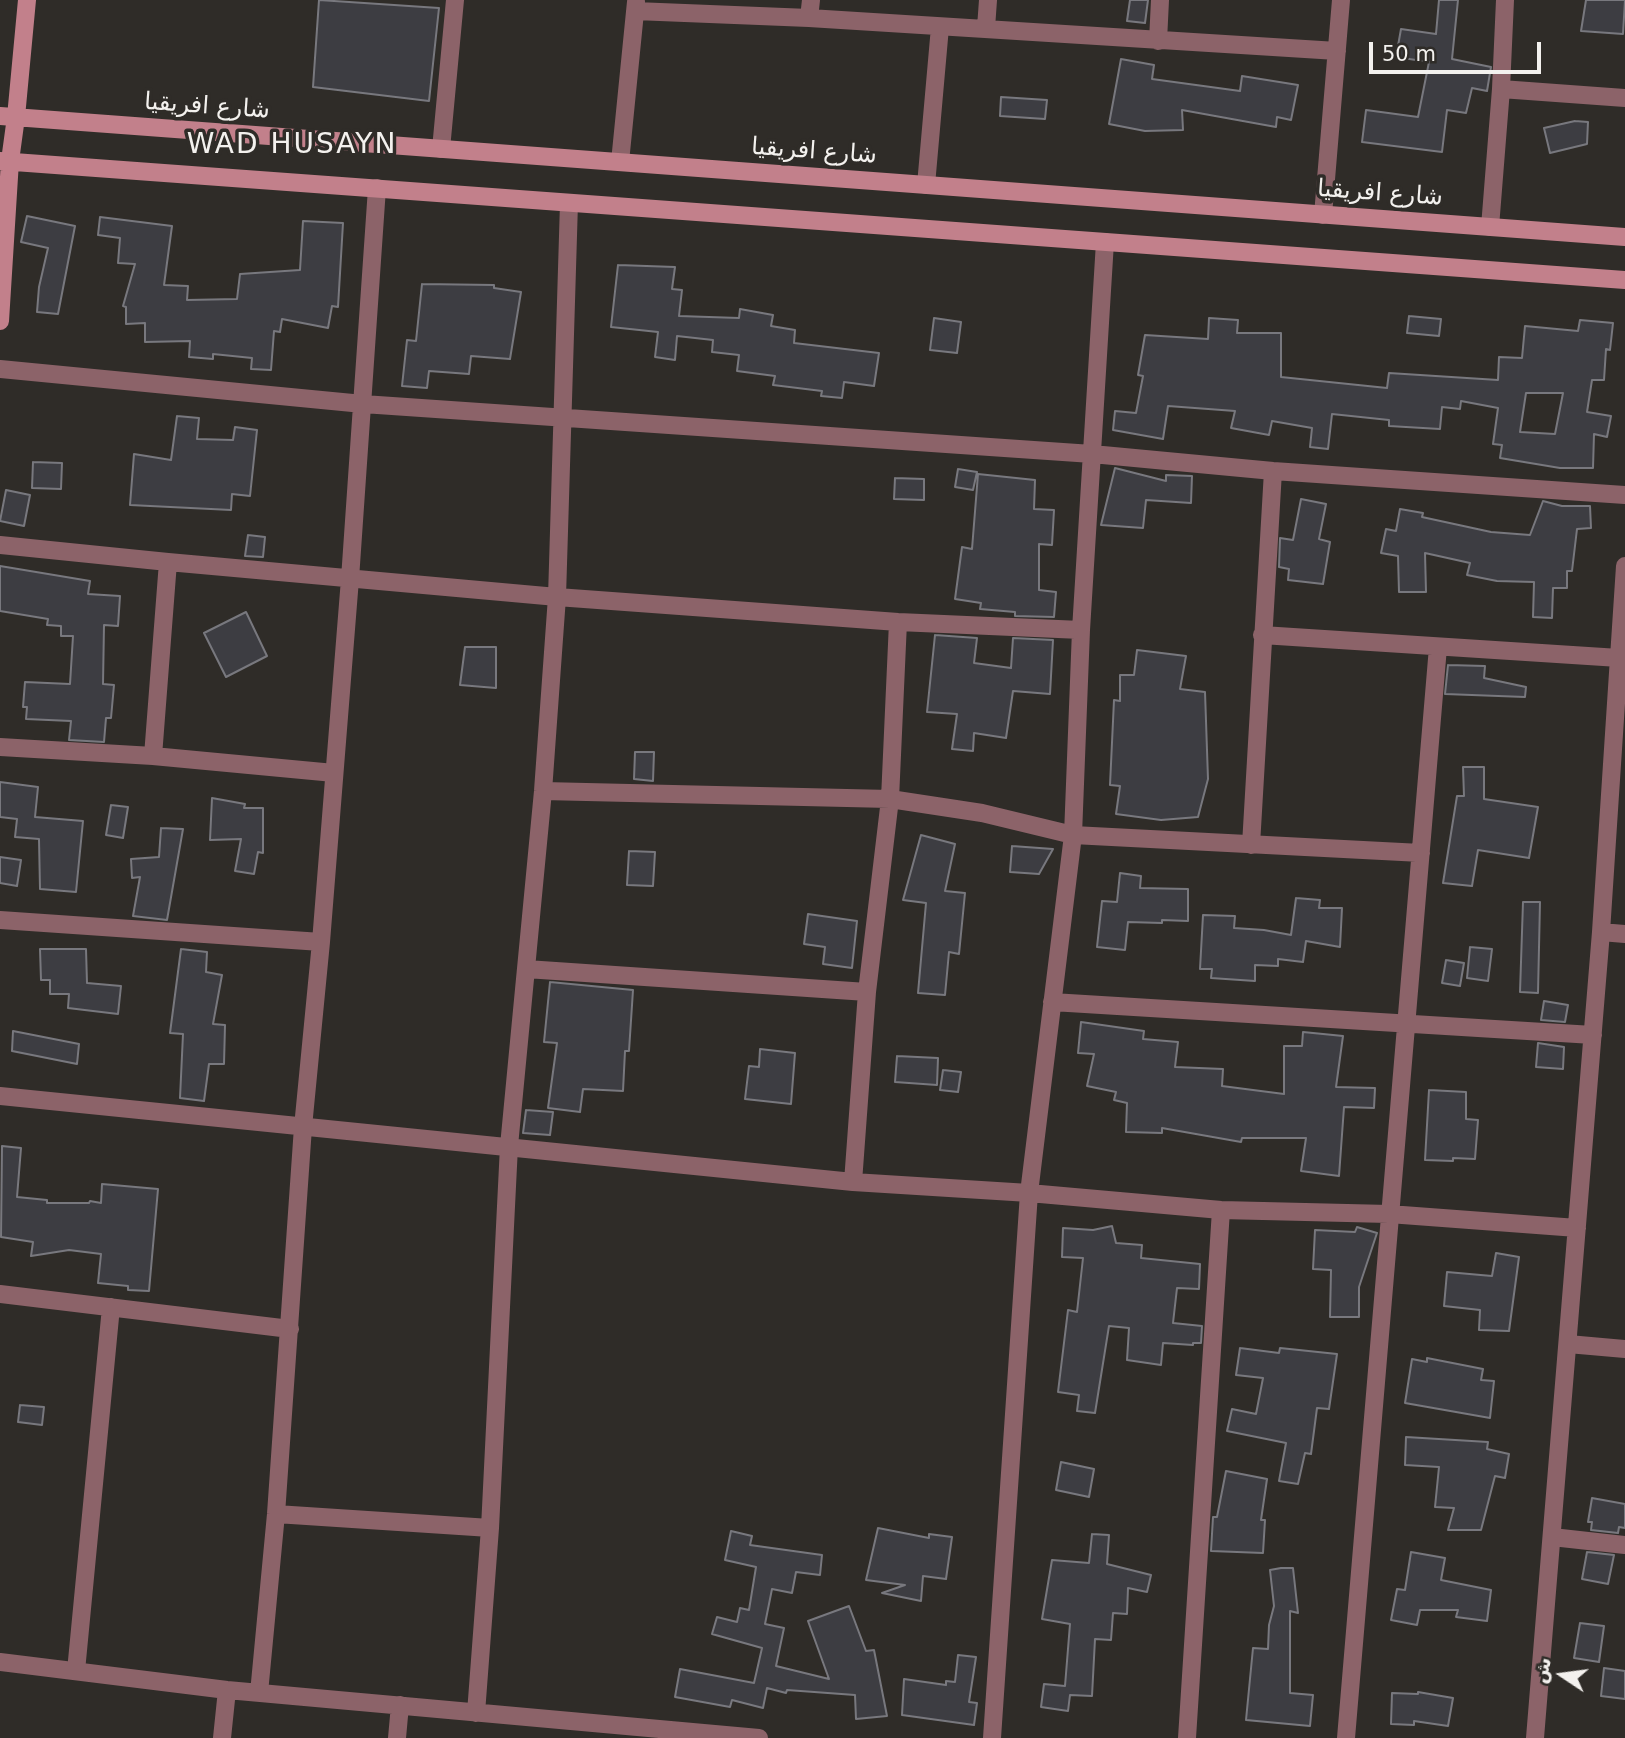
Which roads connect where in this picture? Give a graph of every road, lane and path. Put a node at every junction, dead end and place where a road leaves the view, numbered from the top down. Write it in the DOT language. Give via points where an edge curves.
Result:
graph roads {
  1 [pos="26,0"];
  2 [pos="455,0"];
  3 [pos="988,0"];
  4 [pos="1160,0"];
  5 [pos="1341,0"];
  6 [pos="1505,0"];
  7 [pos="636,5"];
  8 [pos="810,9"];
  9 [pos="940,27"];
  10 [pos="986,28"];
  11 [pos="1158,41"];
  12 [pos="1337,51"];
  13 [pos="1501,89"];
  14 [pos="1625,98"];
  15 [pos="8,117"];
  16 [pos="441,149"];
  17 [pos="5,161"];
  18 [pos="620,162"];
  19 [pos="926,185"];
  20 [pos="377,188"];
  21 [pos="569,203"];
  22 [pos="1322,215"];
  23 [pos="1490,227"];
  24 [pos="1625,237"];
  25 [pos="1105,242"];
  26 [pos="1625,280"];
  27 [pos="0,321"];
  28 [pos="0,369"];
  29 [pos="363,404"];
  30 [pos="564,417"];
  31 [pos="1092,454"];
  32 [pos="1273,471"];
  33 [pos="1625,495"];
  34 [pos="0,545"];
  35 [pos="168,562"];
  36 [pos="1625,566"];
  37 [pos="350,579"];
  38 [pos="557,597"];
  39 [pos="898,622"];
  40 [pos="1081,630"];
  41 [pos="1262,635"];
  42 [pos="1438,647"];
  43 [pos="1619,657"];
  44 [pos="0,747"];
  45 [pos="153,756"];
  46 [pos="334,773"];
  47 [pos="543,791"];
  48 [pos="890,799"];
  49 [pos="1073,835"];
  50 [pos="1251,845"];
  51 [pos="1421,852"];
  52 [pos="0,920"];
  53 [pos="1601,932"];
  54 [pos="1625,934"];
  55 [pos="321,942"];
  56 [pos="526,969"];
  57 [pos="867,992"];
  58 [pos="1052,1002"];
  59 [pos="1407,1024"];
  60 [pos="1593,1035"];
  61 [pos="0,1096"];
  62 [pos="303,1126"];
  63 [pos="509,1146"];
  64 [pos="853,1182"];
  65 [pos="1029,1193"];
  66 [pos="1221,1210"];
  67 [pos="1389,1214"];
  68 [pos="1577,1228"];
  69 [pos="0,1294"];
  70 [pos="111,1307"];
  71 [pos="290,1329"];
  72 [pos="1568,1344"];
  73 [pos="1625,1349"];
  74 [pos="276,1514"];
  75 [pos="490,1528"];
  76 [pos="1552,1537"];
  77 [pos="1625,1545"];
  78 [pos="0,1662"];
  79 [pos="76,1671"];
  80 [pos="227,1690"];
  81 [pos="259,1693"];
  82 [pos="400,1705"];
  83 [pos="475,1713"];
  84 [pos="599,1731"];
  85 [pos="222,1738"];
  86 [pos="397,1738"];
  87 [pos="759,1738"];
  88 [pos="992,1738"];
  89 [pos="1187,1738"];
  90 [pos="1346,1738"];
  91 [pos="1535,1738"];
  1 -- 15 [label="street"];
  2 -- 16 [label="street"];
  3 -- 10 [label="street"];
  4 -- 11 [label="street"];
  5 -- 12 [label="street"];
  6 -- 13 [label="street"];
  7 -- 8 [label="street"];
  7 -- 18 [label="street"];
  8 -- 9 [label="street"];
  9 -- 10 [label="street"];
  9 -- 19 [label="street"];
  10 -- 11 [label="street"];
  11 -- 12 [label="street"];
  12 -- 22 [label="street"];
  13 -- 14 [label="street"];
  13 -- 23 [label="street"];
  15 -- 16 [label="street, شارع افريقيا"];
  15 -- 17 [label="street"];
  16 -- 18 [label="street, شارع افريقيا"];
  17 -- 20 [label="street"];
  17 -- 27 [label="street"];
  18 -- 19 [label="street, شارع افريقيا"];
  19 -- 22 [label="street, شارع افريقيا"];
  20 -- 21 [label="street"];
  20 -- 29 [label="street"];
  21 -- 25 [label="street"];
  21 -- 30 [label="street"];
  22 -- 23 [label="street, شارع افريقيا"];
  23 -- 24 [label="street, شارع افريقيا"];
  25 -- 26 [label="street"];
  25 -- 31 [label="street"];
  28 -- 29 [label="street"];
  29 -- 30 [label="street"];
  29 -- 37 [label="street"];
  30 -- 31 [label="street"];
  30 -- 38 [label="street"];
  31 -- 32 [label="street"];
  31 -- 40 [label="street"];
  32 -- 33 [label="street"];
  32 -- 41 [label="street"];
  34 -- 35 [label="street"];
  35 -- 37 [label="street"];
  35 -- 45 [label="street"];
  36 -- 43 [label="street"];
  37 -- 38 [label="street"];
  37 -- 46 [label="street"];
  38 -- 39 [label="street"];
  38 -- 47 [label="street"];
  39 -- 40 [label="street"];
  39 -- 48 [label="street"];
  40 -- 49 [label="street"];
  41 -- 42 [label="street"];
  41 -- 50 [label="street"];
  42 -- 43 [label="street"];
  42 -- 51 [label="street"];
  43 -- 53 [label="street"];
  44 -- 45 [label="street"];
  45 -- 46 [label="street"];
  46 -- 55 [label="street"];
  47 -- 48 [label="street"];
  47 -- 56 [label="street"];
  48 -- 49 [label="street" via="982,813"];
  48 -- 57 [label="street"];
  49 -- 50 [label="street"];
  49 -- 58 [label="street"];
  50 -- 51 [label="street"];
  51 -- 59 [label="street"];
  52 -- 55 [label="street"];
  53 -- 54 [label="street"];
  53 -- 60 [label="street"];
  55 -- 62 [label="street"];
  56 -- 57 [label="street"];
  56 -- 63 [label="street"];
  57 -- 64 [label="street"];
  58 -- 59 [label="street"];
  58 -- 65 [label="street"];
  59 -- 60 [label="street"];
  59 -- 67 [label="street"];
  60 -- 68 [label="street"];
  61 -- 62 [label="street"];
  62 -- 63 [label="street"];
  62 -- 71 [label="street"];
  63 -- 64 [label="street"];
  63 -- 75 [label="street"];
  64 -- 65 [label="street"];
  65 -- 66 [label="street"];
  65 -- 88 [label="street"];
  66 -- 67 [label="street"];
  66 -- 89 [label="street"];
  67 -- 68 [label="street"];
  67 -- 90 [label="street"];
  68 -- 72 [label="street"];
  69 -- 70 [label="street"];
  70 -- 71 [label="street"];
  70 -- 79 [label="street"];
  71 -- 74 [label="street"];
  72 -- 73 [label="street"];
  72 -- 76 [label="street"];
  74 -- 75 [label="street"];
  74 -- 81 [label="street"];
  75 -- 83 [label="street"];
  76 -- 77 [label="street"];
  76 -- 91 [label="street"];
  78 -- 79 [label="street"];
  79 -- 80 [label="street"];
  80 -- 81 [label="street"];
  80 -- 85 [label="street"];
  81 -- 82 [label="street"];
  82 -- 83 [label="street"];
  82 -- 86 [label="street"];
  83 -- 84 [label="street"];
  84 -- 87 [label="street"];
}
